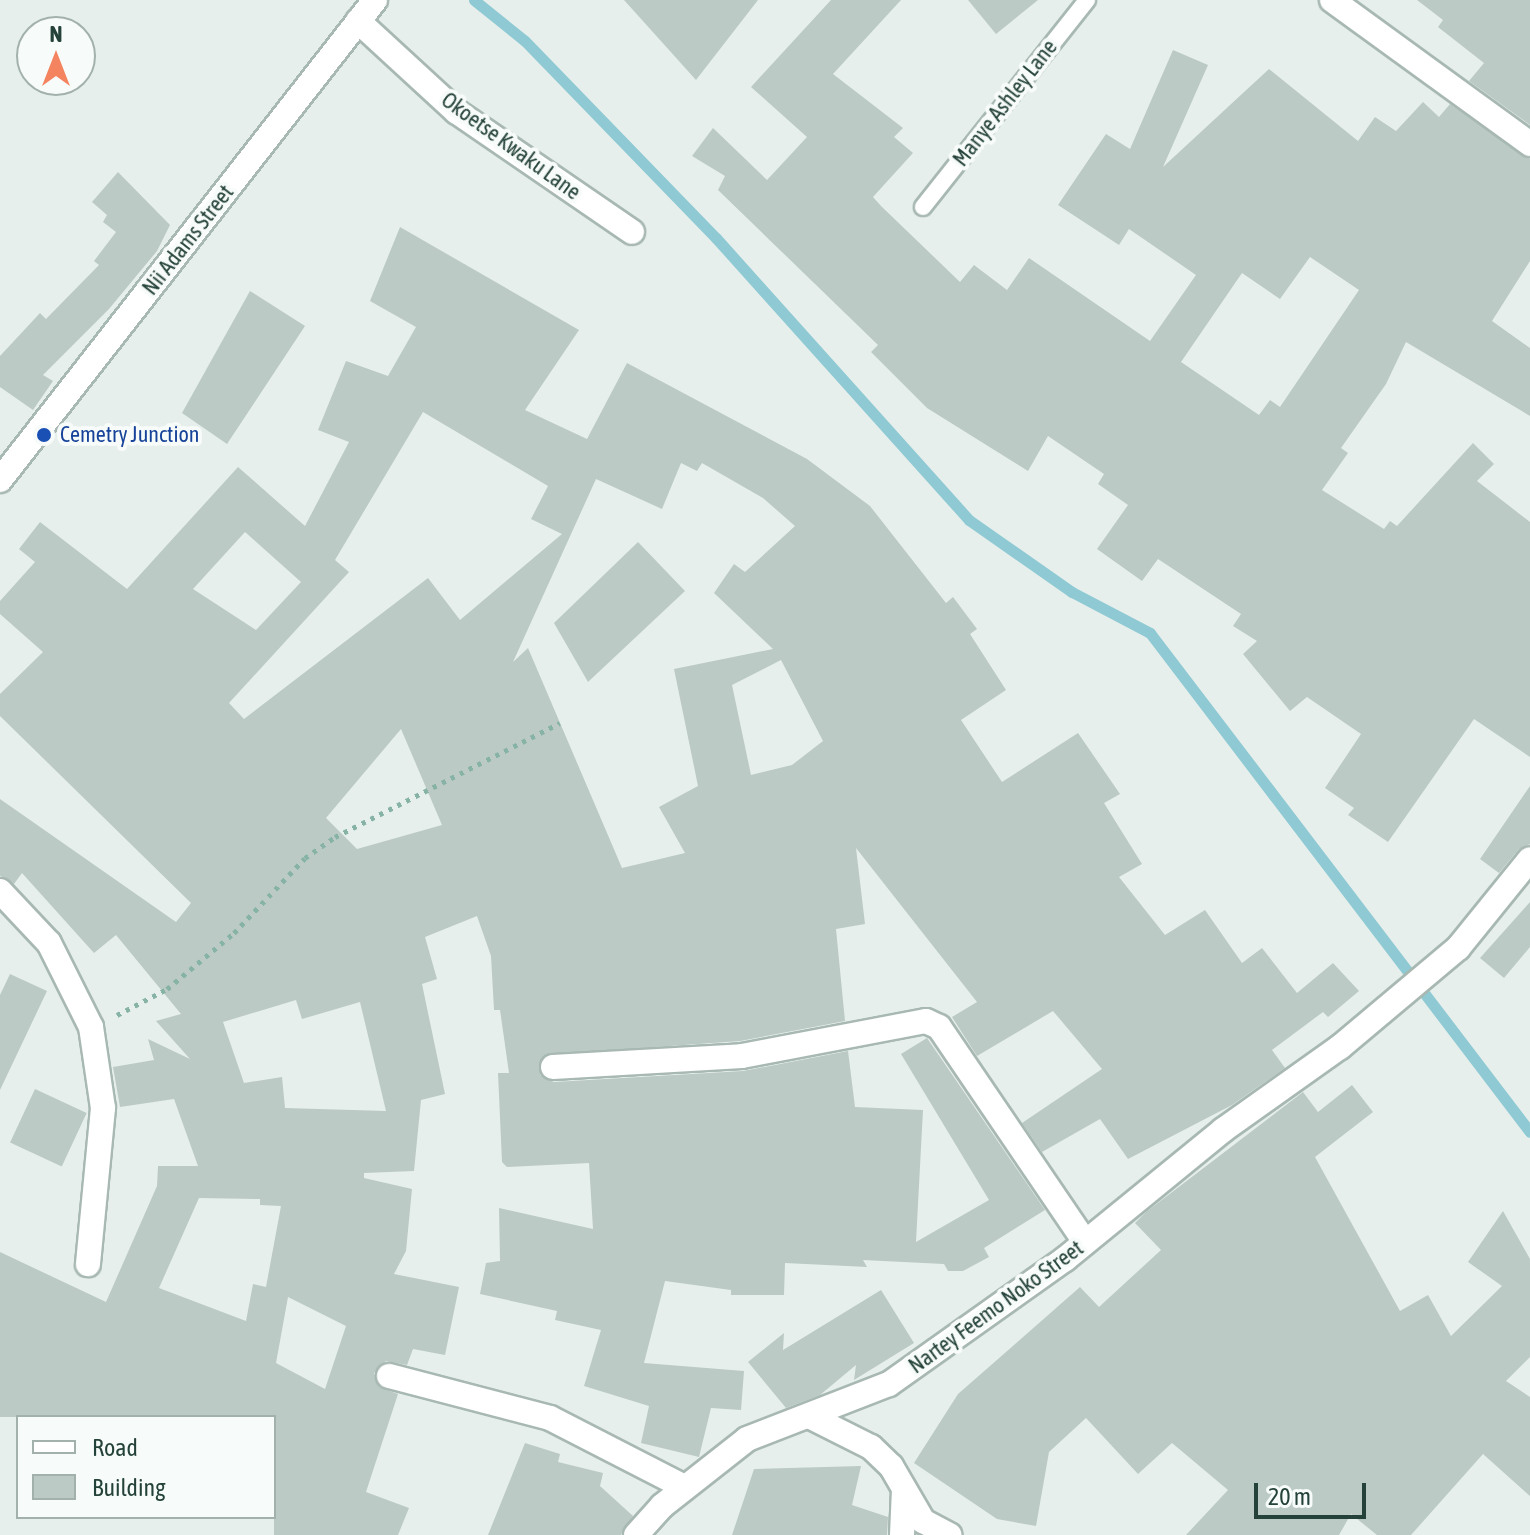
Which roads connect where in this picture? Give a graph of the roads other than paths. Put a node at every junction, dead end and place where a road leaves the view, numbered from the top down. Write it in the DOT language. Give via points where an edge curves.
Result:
graph roads {
  1 [pos="375,0"];
  2 [pos="1087,0"];
  3 [pos="1332,0"];
  4 [pos="358,21"];
  5 [pos="1530,144"];
  6 [pos="923,207"];
  7 [pos="632,232"];
  8 [pos="0,480"];
  9 [pos="1530,859"];
  10 [pos="0,891"];
  11 [pos="553,1067"];
  12 [pos="1085,1242"];
  13 [pos="88,1264"];
  14 [pos="389,1376"];
  15 [pos="809,1416"];
  16 [pos="684,1487"];
  17 [pos="904,1488"];
  18 [pos="636,1535"];
  19 [pos="902,1535"];
  20 [pos="949,1535"];
  1 -- 4 [label="street, Nii Adams Street"];
  2 -- 6 [label="lane, Manye Ashley Lane"];
  3 -- 5 [label="street"];
  4 -- 7 [label="street, Okoetse Kwaku Lane" via="457,112"];
  4 -- 8 [label="street, Nii Adams Street"];
  9 -- 12 [label="street, Nartey Feemo Noko Street" via="1458,948 1340,1047 1223,1130"];
  10 -- 13 [label="street" via="49,943 91,1027 103,1108"];
  11 -- 12 [label="street" via="742,1056 926,1021 939,1027"];
  12 -- 15 [label="street, Nartey Feemo Noko Street" via="889,1384"];
  14 -- 16 [label="street" via="550,1418"];
  15 -- 16 [label="street, Nartey Feemo Noko Street" via="747,1439"];
  15 -- 17 [label="street" via="871,1447"];
  16 -- 18 [label="street, Nartey Feemo Noko Street"];
  17 -- 19 [label="street"];
  17 -- 20 [label="street" via="923,1521"];
}
